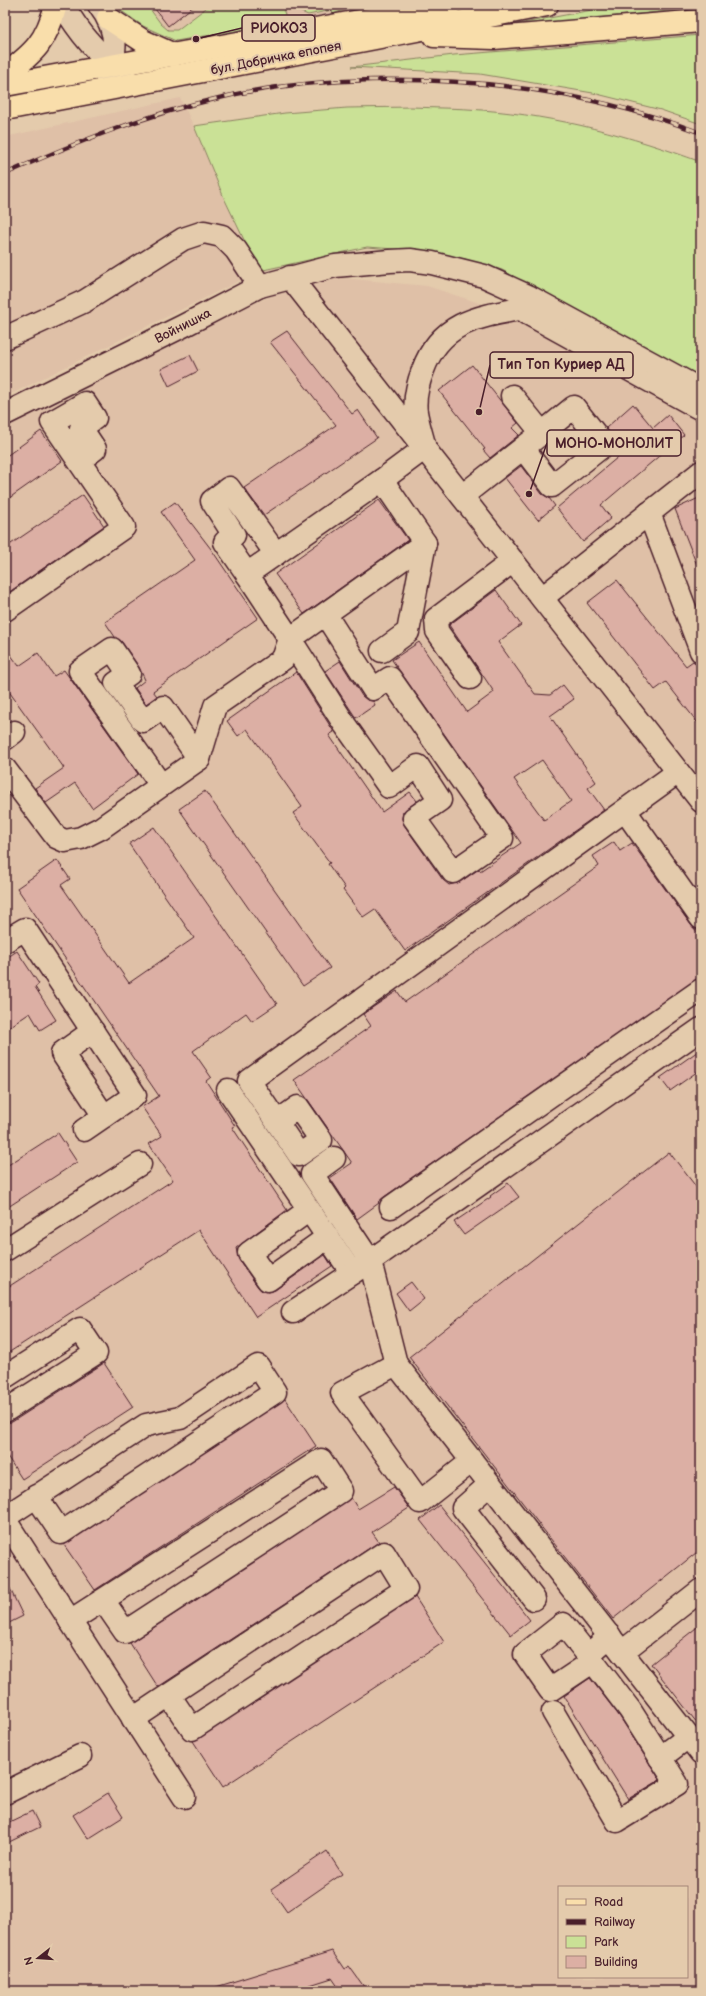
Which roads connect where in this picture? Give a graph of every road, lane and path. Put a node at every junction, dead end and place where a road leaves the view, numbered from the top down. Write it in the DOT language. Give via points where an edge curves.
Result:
graph roads {
  1 [pos="56,5"];
  2 [pos="63,5"];
  3 [pos="421,5"];
  4 [pos="449,5"];
  5 [pos="547,5"];
  6 [pos="104,11"];
  7 [pos="701,21"];
  8 [pos="397,25"];
  9 [pos="174,55"];
  10 [pos="112,66"];
  11 [pos="5,75"];
  12 [pos="136,84"];
  13 [pos="5,85"];
  14 [pos="99,90"];
  15 [pos="5,109"];
  16 [pos="369,264"];
  17 [pos="290,277"];
  18 [pos="260,286"];
  19 [pos="520,309"];
  20 [pos="5,338"];
  21 [pos="701,390"];
  22 [pos="512,396"];
  23 [pos="701,409"];
  24 [pos="5,414"];
  25 [pos="542,433"];
  26 [pos="425,448"];
  27 [pos="523,448"];
  28 [pos="79,461"];
  29 [pos="701,472"];
  30 [pos="382,480"];
  31 [pos="462,496"];
  32 [pos="649,513"];
  33 [pos="425,543"];
  34 [pos="276,554"];
  35 [pos="513,561"];
  36 [pos="246,574"];
  37 [pos="542,598"];
  38 [pos="5,610"];
  39 [pos="324,614"];
  40 [pos="290,639"];
  41 [pos="382,651"];
  42 [pos="701,651"];
  43 [pos="470,678"];
  44 [pos="199,759"];
  45 [pos="5,769"];
  46 [pos="678,772"];
  47 [pos="161,786"];
  48 [pos="701,801"];
  49 [pos="626,812"];
  50 [pos="701,918"];
  51 [pos="5,941"];
  52 [pos="701,990"];
  53 [pos="701,1029"];
  54 [pos="93,1031"];
  55 [pos="228,1090"];
  56 [pos="104,1116"];
  57 [pos="277,1122"];
  58 [pos="84,1130"];
  59 [pos="334,1158"];
  60 [pos="140,1164"];
  61 [pos="391,1207"];
  62 [pos="310,1210"];
  63 [pos="328,1237"];
  64 [pos="5,1250"];
  65 [pos="370,1260"];
  66 [pos="352,1272"];
  67 [pos="293,1312"];
  68 [pos="396,1364"];
  69 [pos="5,1377"];
  70 [pos="5,1411"];
  71 [pos="472,1461"];
  72 [pos="490,1484"];
  73 [pos="36,1496"];
  74 [pos="5,1517"];
  75 [pos="5,1520"];
  76 [pos="701,1590"];
  77 [pos="534,1599"];
  78 [pos="103,1600"];
  79 [pos="70,1621"];
  80 [pos="616,1644"];
  81 [pos="169,1695"];
  82 [pos="553,1712"];
  83 [pos="133,1719"];
  84 [pos="695,1745"];
  85 [pos="80,1756"];
  86 [pos="660,1758"];
  87 [pos="5,1793"];
  88 [pos="184,1797"];
  1 -- 11 [label="main road" via="50,27 42,42"];
  2 -- 10 [label="street" via="91,46"];
  3 -- 8 [label="main road"];
  4 -- 8 [label="main road, бул. Добричка епопея"];
  5 -- 8 [label="main road, бул. Добричка епопея"];
  6 -- 9 [label="main road" via="142,41"];
  6 -- 10 [label="street" via="113,31 116,46"];
  7 -- 8 [label="main road" via="494,38"];
  8 -- 9 [label="main road, бул. Добричка епопея"];
  8 -- 12 [label="main road, бул. Добричка епопея"];
  9 -- 10 [label="main road, бул. Добричка епопея"];
  10 -- 12 [label="street"];
  10 -- 13 [label="main road, бул. Добричка епопея"];
  10 -- 14 [label="street"];
  12 -- 14 [label="main road, бул. Добричка епопея"];
  14 -- 15 [label="main road, бул. Добричка епопея"];
  16 -- 17 [label="street, Войнишка" via="335,266"];
  16 -- 19 [label="street" via="452,280"];
  16 -- 21 [label="street" via="410,260 484,276 528,296"];
  17 -- 18 [label="street, Войнишка"];
  17 -- 26 [label="street"];
  18 -- 20 [label="street" via="236,250 222,236 204,232 183,239 84,301"];
  18 -- 24 [label="street, Войнишка"];
  19 -- 23 [label="street"];
  19 -- 26 [label="street" via="474,319 456,327 432,348 416,396 416,412"];
  22 -- 25 [label="street"];
  25 -- 27 [label="street"];
  25 -- 27 [label="street" via="574,407 604,445 552,486"];
  26 -- 30 [label="street"];
  26 -- 31 [label="street"];
  27 -- 31 [label="street"];
  28 -- 38 [label="street" via="124,528"];
  29 -- 32 [label="street"];
  30 -- 33 [label="street"];
  30 -- 34 [label="street"];
  31 -- 35 [label="street"];
  32 -- 37 [label="street"];
  32 -- 42 [label="street"];
  33 -- 39 [label="street"];
  33 -- 41 [label="street" via="408,632"];
  34 -- 36 [label="street"];
  34 -- 36 [label="street" via="229,488 212,501 234,535 225,542"];
  35 -- 37 [label="street"];
  35 -- 43 [label="street" via="436,619 437,631"];
  36 -- 40 [label="street"];
  37 -- 46 [label="street"];
  39 -- 40 [label="street"];
  39 -- 40 [label="street" via="373,689 390,678 502,838 453,872 414,818 440,800 418,766 389,787 345,725"];
  40 -- 44 [label="street" via="283,659 215,706"];
  44 -- 47 [label="street"];
  44 -- 47 [label="street" via="163,707 143,721 116,683 129,674 112,649 105,653 80,671"];
  45 -- 47 [label="street" via="56,837 65,841 81,838 101,828"];
  46 -- 48 [label="street"];
  46 -- 49 [label="street"];
  49 -- 50 [label="street"];
  49 -- 57 [label="street" via="249,1081"];
  51 -- 54 [label="street" via="25,929"];
  52 -- 61 [label="street"];
  53 -- 65 [label="street"];
  54 -- 56 [label="street" via="62,1053"];
  54 -- 56 [label="street" via="135,1095"];
  55 -- 62 [label="street"];
  56 -- 58 [label="street"];
  59 -- 65 [label="street" via="312,1174"];
  60 -- 64 [label="street"];
  62 -- 63 [label="street"];
  62 -- 63 [label="street" via="249,1253 268,1280"];
  63 -- 66 [label="street"];
  65 -- 66 [label="street"];
  65 -- 68 [label="street"];
  66 -- 67 [label="street"];
  68 -- 71 [label="street"];
  68 -- 71 [label="street" via="342,1393 420,1502"];
  69 -- 70 [label="street" via="80,1329 96,1353"];
  71 -- 72 [label="street"];
  72 -- 77 [label="street" via="463,1508"];
  72 -- 80 [label="street"];
  73 -- 73 [label="street" via="61,1533 275,1392 258,1366 180,1418 146,1425"];
  73 -- 74 [label="street"];
  75 -- 79 [label="street"];
  76 -- 80 [label="street"];
  78 -- 78 [label="street" via="125,1632 341,1491 321,1460"];
  78 -- 79 [label="street"];
  79 -- 83 [label="street"];
  80 -- 84 [label="street"];
  80 -- 86 [label="street" via="590,1658 630,1710"];
  81 -- 81 [label="street" via="192,1729 406,1589 384,1553"];
  81 -- 83 [label="street"];
  82 -- 86 [label="street" via="617,1821 677,1784"];
  83 -- 88 [label="street"];
  84 -- 86 [label="street"];
  85 -- 87 [label="street"];
}
